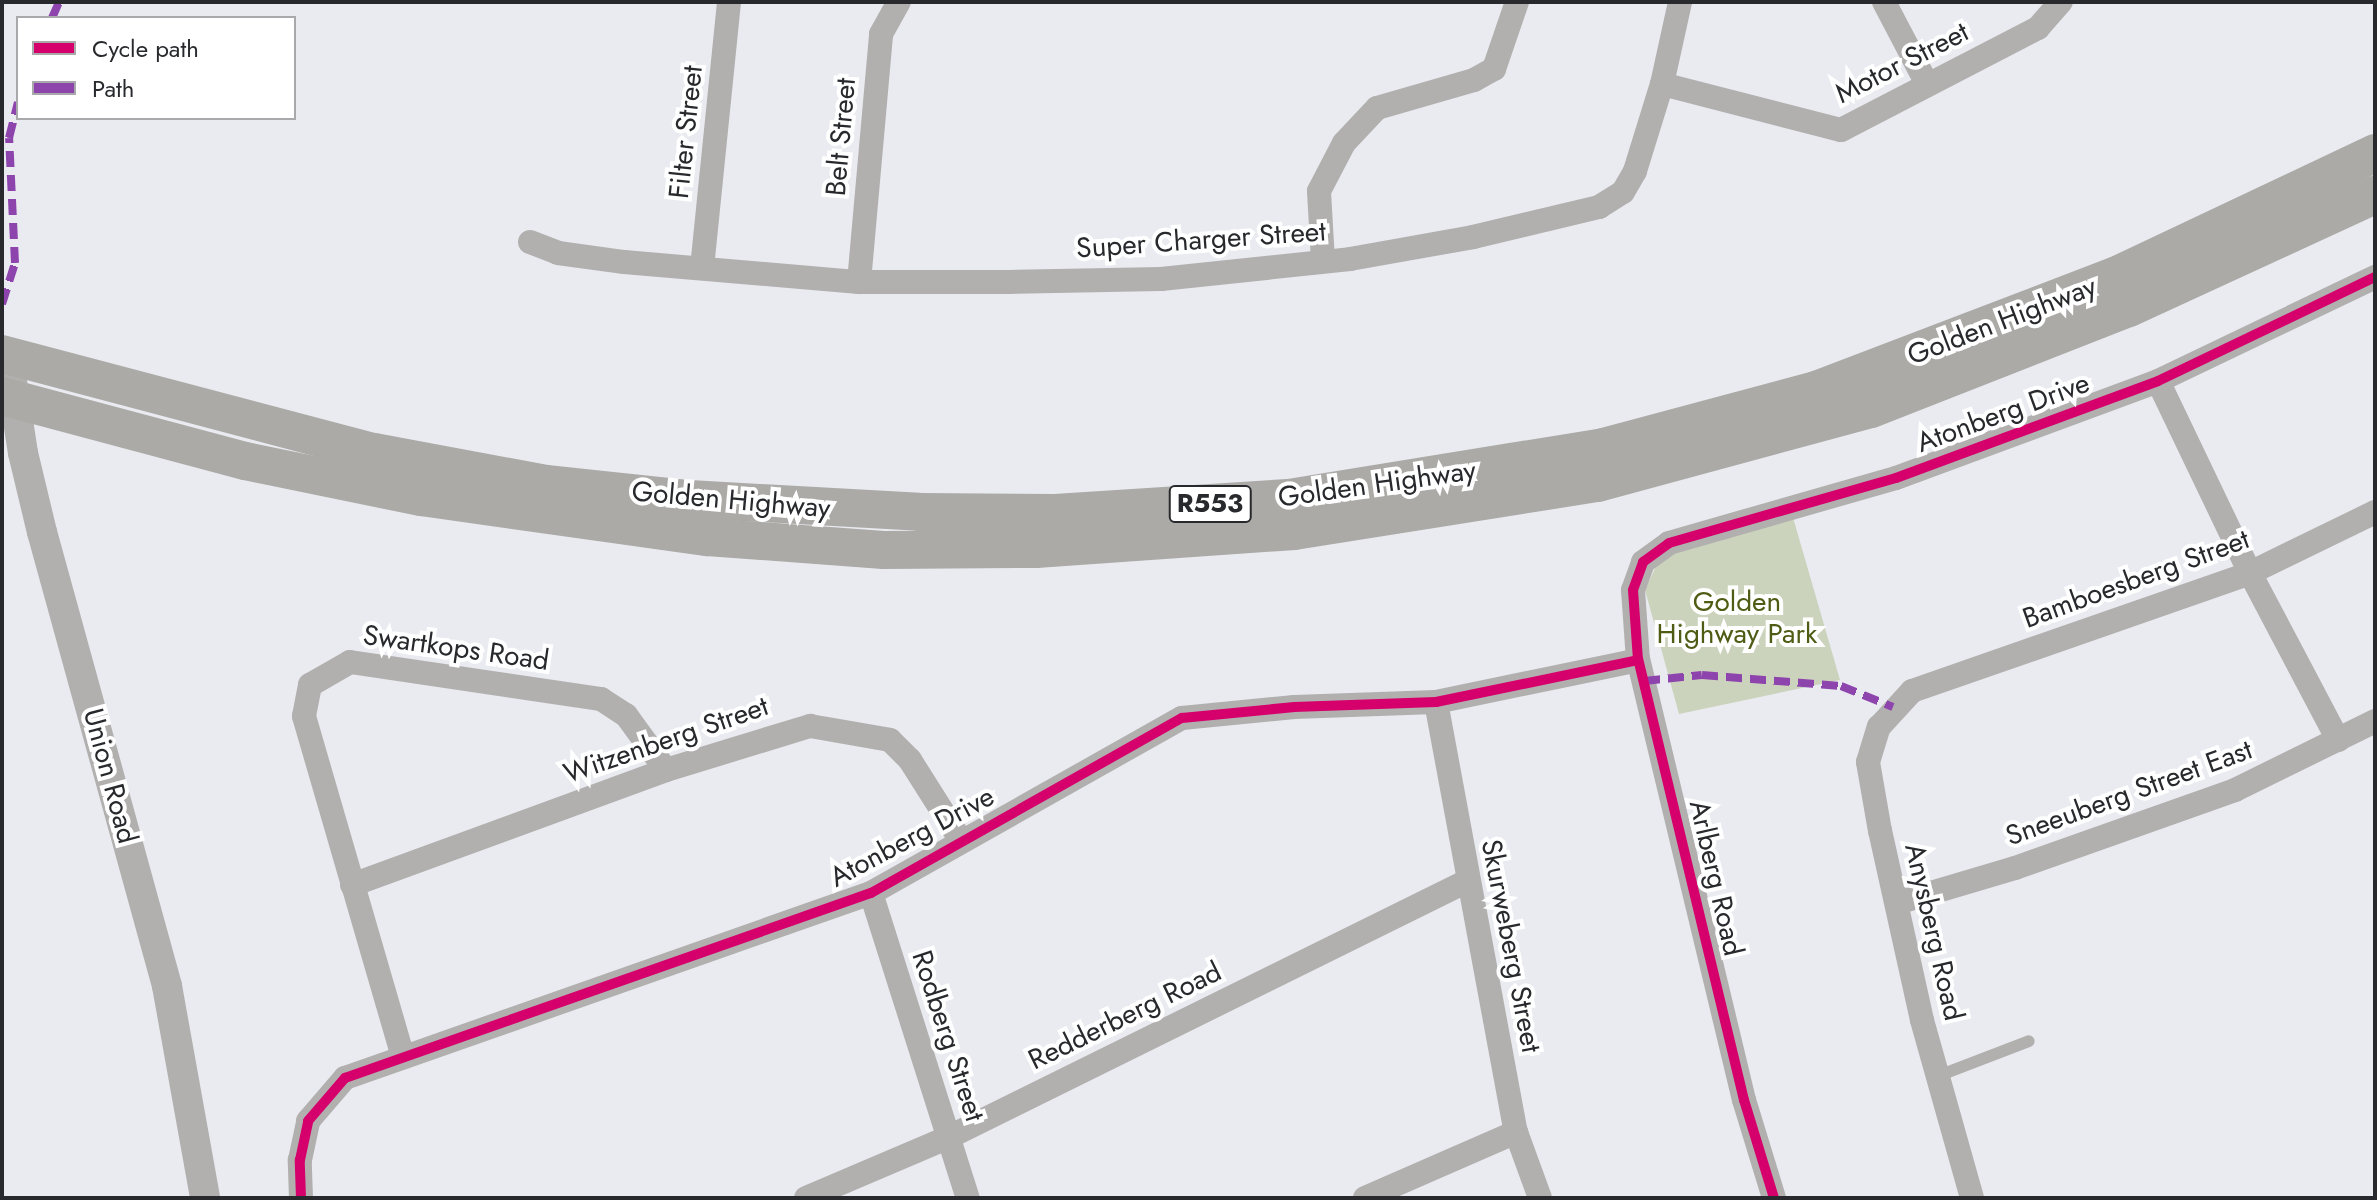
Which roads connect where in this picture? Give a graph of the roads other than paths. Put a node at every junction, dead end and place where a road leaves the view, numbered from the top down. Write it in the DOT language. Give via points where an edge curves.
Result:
graph roads {
  1 [pos="729,2"];
  2 [pos="899,2"];
  3 [pos="1517,2"];
  4 [pos="1680,2"];
  5 [pos="1884,2"];
  6 [pos="2061,2"];
  7 [pos="1662,84"];
  8 [pos="1927,84"];
  9 [pos="2375,153"];
  10 [pos="2375,195"];
  11 [pos="530,242"];
  12 [pos="1323,261"];
  13 [pos="702,268"];
  14 [pos="2375,277"];
  15 [pos="859,282"];
  16 [pos="4,347"];
  17 [pos="2158,381"];
  18 [pos="8,398"];
  19 [pos="2375,512"];
  20 [pos="1640,567"];
  21 [pos="2250,573"];
  22 [pos="1638,660"];
  23 [pos="1912,691"];
  24 [pos="1436,702"];
  25 [pos="2375,721"];
  26 [pos="2338,740"];
  27 [pos="666,770"];
  28 [pos="960,839"];
  29 [pos="1467,881"];
  30 [pos="352,885"];
  31 [pos="871,893"];
  32 [pos="1897,903"];
  33 [pos="2029,1041"];
  34 [pos="403,1057"];
  35 [pos="1938,1076"];
  36 [pos="1516,1132"];
  37 [pos="949,1137"];
  38 [pos="205,1198"];
  39 [pos="301,1198"];
  40 [pos="806,1198"];
  41 [pos="968,1198"];
  42 [pos="1365,1198"];
  43 [pos="1540,1198"];
  44 [pos="1774,1198"];
  45 [pos="1972,1198"];
  1 -- 13 [label="street, Filter Street"];
  2 -- 15 [label="street, Belt Street" via="881,34"];
  3 -- 12 [label="street" via="1494,69 1474,80 1377,108 1344,143 1319,191"];
  4 -- 7 [label="street, Super Charger Street"];
  5 -- 8 [label="street"];
  6 -- 8 [label="street, Motor Street" via="2038,28"];
  7 -- 8 [label="street, Motor Street" via="1841,130"];
  7 -- 12 [label="street, Super Charger Street" via="1635,171 1609,203 1473,237"];
  9 -- 16 [label="main road, Golden Highway / R553" via="2102,282 1816,390 1603,447 1289,498 1083,512 919,512 546,484 374,452"];
  10 -- 18 [label="main road, Golden Highway / R553" via="2254,254 2043,344 1787,435 1561,491 1278,532 1021,550 884,550 707,537 421,497 245,461"];
  11 -- 13 [label="street, Super Charger Street" via="558,253"];
  12 -- 15 [label="street, Super Charger Street" via="1161,279"];
  13 -- 15 [label="street, Super Charger Street"];
  14 -- 17 [label="street, Atonberg Drive"];
  16 -- 18 [label="street, Union Road"];
  17 -- 20 [label="street, Atonberg Drive" via="1896,478 1669,543"];
  17 -- 21 [label="street"];
  18 -- 38 [label="street, Union Road" via="167,986"];
  19 -- 21 [label="street, Bamboesberg Street"];
  20 -- 22 [label="street, Arlberg Road" via="1633,590"];
  21 -- 23 [label="street, Bamboesberg Street"];
  21 -- 26 [label="street"];
  22 -- 24 [label="street, Atonberg Drive"];
  22 -- 44 [label="street, Arlberg Road" via="1744,1100"];
  23 -- 32 [label="street, Anysberg Road" via="1884,718 1868,762"];
  24 -- 28 [label="street, Atonberg Drive" via="1182,718"];
  24 -- 29 [label="street, Skurweberg Street"];
  25 -- 26 [label="street, Sneeuberg Street East"];
  26 -- 32 [label="street, Sneeuberg Street East" via="2235,790 2015,868"];
  27 -- 28 [label="street, Witzenberg Street" via="798,727 872,734 890,740 910,760"];
  27 -- 30 [label="street, Witzenberg Street"];
  27 -- 30 [label="street, Swartkops Road" via="626,715 601,699 341,664 310,685 304,716"];
  28 -- 31 [label="street, Atonberg Drive"];
  29 -- 36 [label="street, Skurweberg Street"];
  29 -- 37 [label="street, Redderberg Road"];
  30 -- 34 [label="street, Swartkops Road"];
  31 -- 34 [label="street, Atonberg Drive"];
  31 -- 37 [label="street, Rodberg Street"];
  32 -- 35 [label="street, Anysberg Road"];
  33 -- 35 [label="lane"];
  34 -- 39 [label="street, Atonberg Drive" via="345,1078 314,1110 300,1160"];
  35 -- 45 [label="street, Anysberg Road"];
  36 -- 42 [label="street"];
  36 -- 43 [label="street, Skurweberg Street"];
  37 -- 40 [label="street, Redderberg Road"];
  37 -- 41 [label="street, Rodberg Street"];
}
